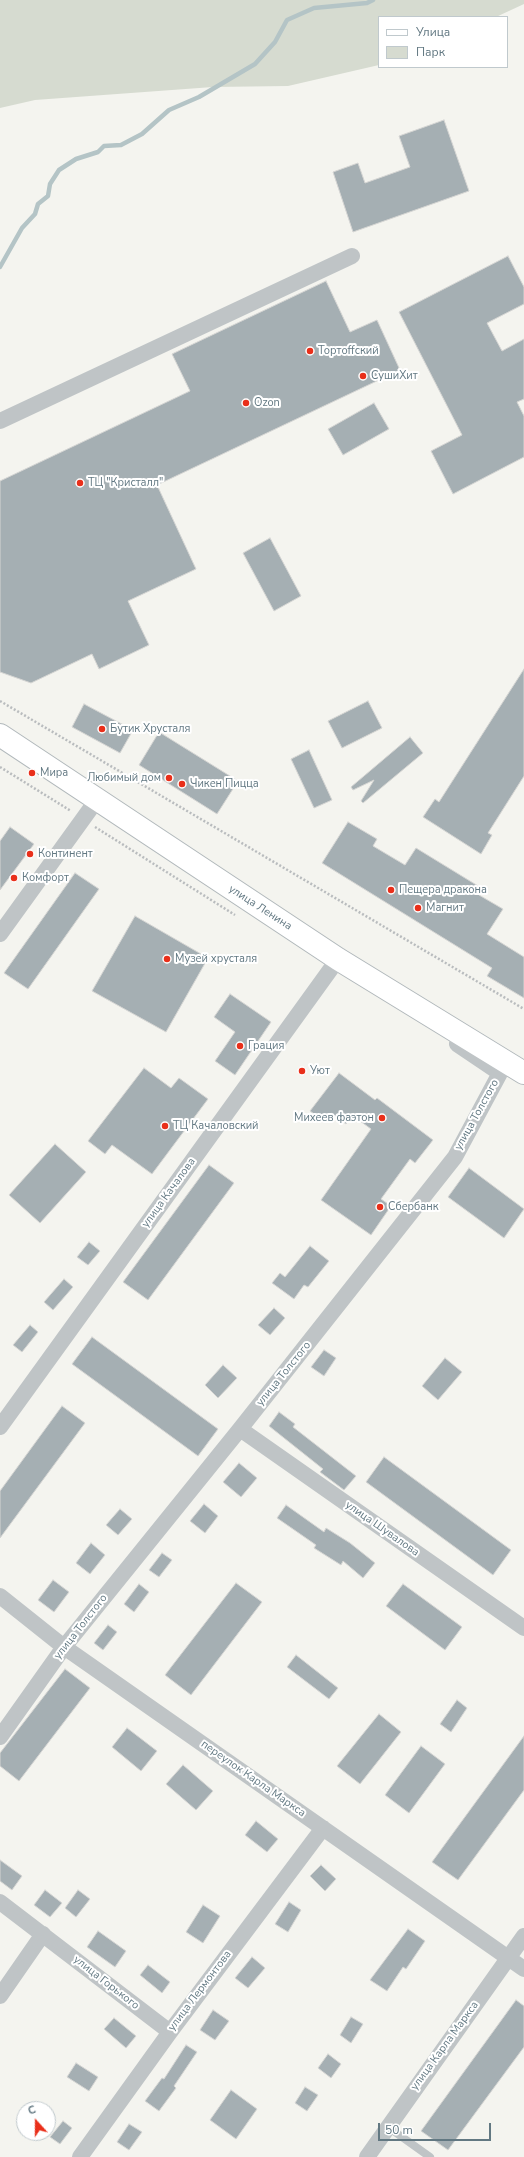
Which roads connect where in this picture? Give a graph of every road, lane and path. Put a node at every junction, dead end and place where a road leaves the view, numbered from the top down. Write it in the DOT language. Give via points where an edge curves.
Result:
graph roads {
  1 [pos="352,256"];
  2 [pos="0,421"];
  3 [pos="0,701"];
  4 [pos="0,736"];
  5 [pos="96,801"];
  6 [pos="0,934"];
  7 [pos="338,959"];
  8 [pos="524,1009"];
  9 [pos="437,1020"];
  10 [pos="524,1073"];
  11 [pos="0,1427"];
  12 [pos="240,1429"];
  13 [pos="0,1596"];
  14 [pos="524,1628"];
  15 [pos="64,1647"];
  16 [pos="0,1737"];
  17 [pos="323,1828"];
  18 [pos="0,1902"];
  19 [pos="42,1934"];
  20 [pos="524,1936"];
  21 [pos="508,1959"];
  22 [pos="524,1969"];
  23 [pos="0,1996"];
  24 [pos="170,2032"];
  25 [pos="388,2127"];
  26 [pos="80,2157"];
  27 [pos="367,2157"];
  28 [pos="430,2157"];
  1 -- 2 [label="street"];
  3 -- 8 [label="path"];
  4 -- 5 [label="main road, улица Ленина"];
  5 -- 6 [label="street"];
  5 -- 7 [label="main road, улица Ленина"];
  7 -- 9 [label="main road, улица Ленина"];
  7 -- 11 [label="street, улица Качалова"];
  9 -- 10 [label="main road, улица Ленина"];
  9 -- 12 [label="street, улица Толстого" via="433,1027 500,1073 455,1157"];
  12 -- 14 [label="street, улица Шувалова"];
  12 -- 15 [label="street, улица Толстого"];
  13 -- 15 [label="street, переулок Карла Маркса"];
  15 -- 16 [label="street, улица Толстого"];
  15 -- 17 [label="street, переулок Карла Маркса"];
  17 -- 21 [label="street, переулок Карла Маркса"];
  17 -- 24 [label="street, улица Лермонтова"];
  18 -- 19 [label="street, улица Горького"];
  19 -- 23 [label="street"];
  19 -- 24 [label="street, улица Горького"];
  20 -- 21 [label="street, улица Карла Маркса"];
  21 -- 22 [label="street, переулок Карла Маркса"];
  21 -- 25 [label="street, улица Карла Маркса"];
  24 -- 26 [label="street, улица Лермонтова"];
  25 -- 27 [label="street, улица Карла Маркса"];
  25 -- 28 [label="lane"];
}
